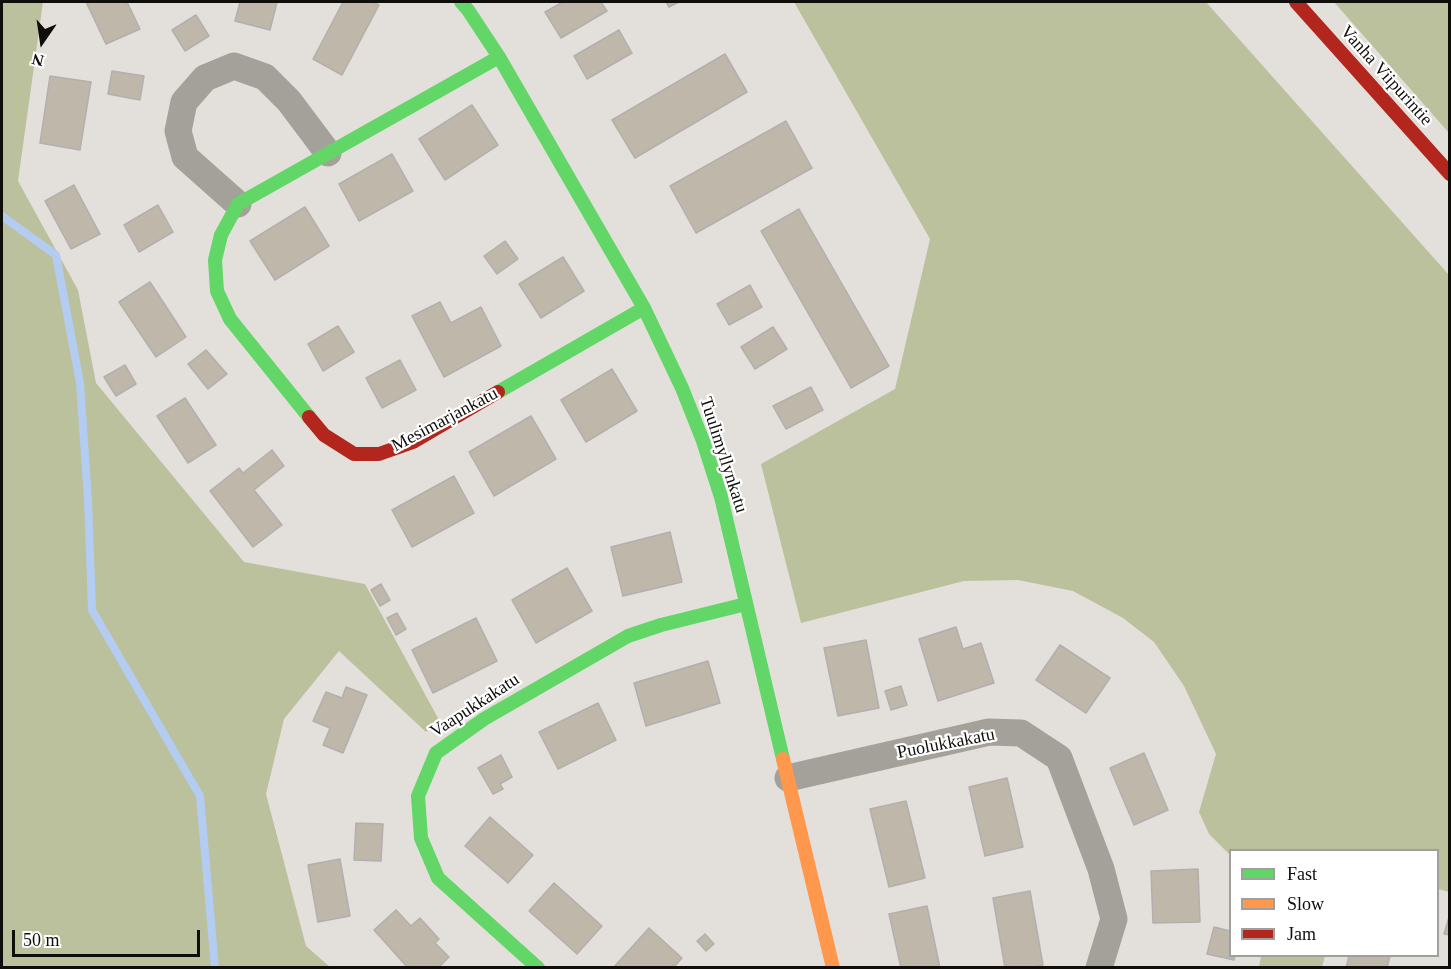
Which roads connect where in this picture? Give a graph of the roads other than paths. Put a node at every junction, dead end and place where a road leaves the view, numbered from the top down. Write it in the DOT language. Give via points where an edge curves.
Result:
graph roads {
  1 [pos="461,2"];
  2 [pos="1296,2"];
  3 [pos="500,57"];
  4 [pos="328,153"];
  5 [pos="1449,174"];
  6 [pos="238,204"];
  7 [pos="644,308"];
  8 [pos="746,604"];
  9 [pos="788,778"];
  10 [pos="538,968"];
  11 [pos="833,968"];
  12 [pos="1100,968"];
  1 -- 3 [label="street, Tuulimyllynkatu"];
  2 -- 5 [label="street, Vanha Viipurintie"];
  3 -- 4 [label="street"];
  3 -- 7 [label="street, Tuulimyllynkatu"];
  4 -- 6 [label="street"];
  4 -- 6 [label="street" via="289,101 264,77 234,66 205,78 183,102 178,131 185,157"];
  6 -- 7 [label="street, Mesimarjankatu" via="221,235 215,260 217,291 230,319 324,435 354,454 379,454 413,442"];
  7 -- 8 [label="street, Tuulimyllynkatu" via="703,441 721,497"];
  8 -- 9 [label="street, Tuulimyllynkatu"];
  8 -- 10 [label="street, Vaapukkakatu" via="628,636 484,719 435,753 418,796 421,838 438,878"];
  9 -- 11 [label="street, Tuulimyllynkatu"];
  9 -- 12 [label="street, Puolukkakatu" via="989,732 1021,733 1059,758 1101,869 1114,919"];
}
